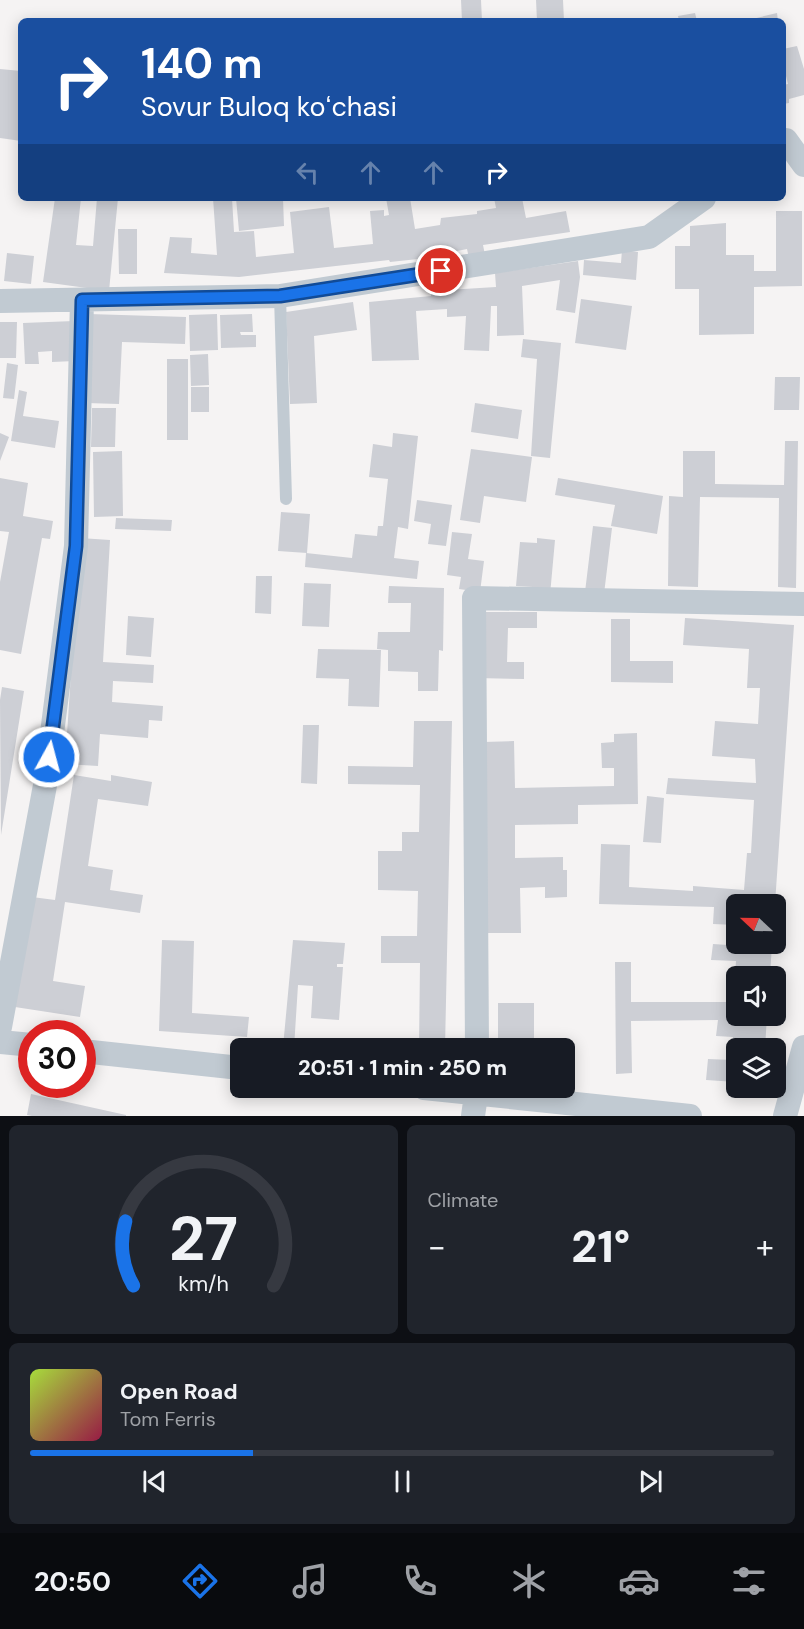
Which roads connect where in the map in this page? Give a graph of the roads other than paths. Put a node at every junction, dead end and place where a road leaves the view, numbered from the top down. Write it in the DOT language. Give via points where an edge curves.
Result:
graph roads {
  1 [pos="791,139"];
  2 [pos="804,165"];
  3 [pos="700,201"];
  4 [pos="280,296"];
  5 [pos="82,300"];
  6 [pos="0,301"];
  7 [pos="286,499"];
  8 [pos="804,604"];
  9 [pos="4,987"];
  10 [pos="0,1027"];
  11 [pos="477,1038"];
  12 [pos="0,1042"];
  13 [pos="18,1044"];
  14 [pos="804,1047"];
  15 [pos="96,1053"];
  16 [pos="230,1067"];
  17 [pos="476,1099"];
  18 [pos="690,1116"];
  19 [pos="785,1116"];
  1 -- 2 [label="street"];
  3 -- 4 [label="street" via="649,237"];
  4 -- 5 [label="street"];
  4 -- 7 [label="lane"];
  5 -- 6 [label="street"];
  5 -- 9 [label="street" via="76,546 46,780"];
  8 -- 11 [label="street" via="474,598"];
  9 -- 10 [label="street"];
  12 -- 13 [label="street"];
  14 -- 19 [label="street"];
  15 -- 16 [label="street"];
  17 -- 18 [label="street"];
}
